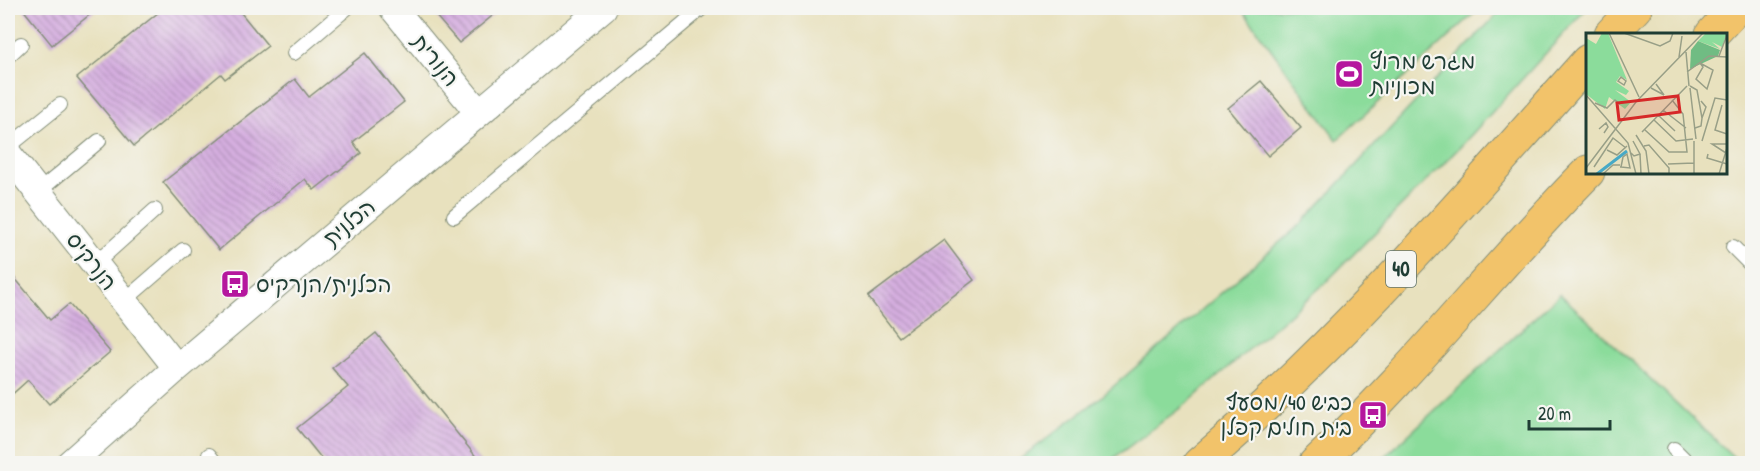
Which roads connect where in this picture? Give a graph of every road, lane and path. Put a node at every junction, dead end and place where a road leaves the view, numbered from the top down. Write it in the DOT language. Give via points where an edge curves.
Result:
graph roads {
  1 [pos="347,8"];
  2 [pos="393,8"];
  3 [pos="603,8"];
  4 [pos="702,8"];
  5 [pos="1635,8"];
  6 [pos="1736,8"];
  7 [pos="1612,33"];
  8 [pos="1713,33"];
  9 [pos="21,45"];
  10 [pos="294,53"];
  11 [pos="8,56"];
  12 [pos="1586,62"];
  13 [pos="60,105"];
  14 [pos="479,113"];
  15 [pos="99,141"];
  16 [pos="8,147"];
  17 [pos="8,154"];
  18 [pos="1586,173"];
  19 [pos="38,192"];
  20 [pos="155,210"];
  21 [pos="454,216"];
  22 [pos="1732,247"];
  23 [pos="183,250"];
  24 [pos="95,264"];
  25 [pos="1752,266"];
  26 [pos="124,301"];
  27 [pos="177,368"];
  28 [pos="1674,449"];
  29 [pos="69,464"];
  30 [pos="1199,464"];
  31 [pos="1315,464"];
  32 [pos="1689,464"];
  1 -- 10 [label="lane"];
  2 -- 14 [label="street, הנורית"];
  3 -- 14 [label="street, הכלנית"];
  4 -- 21 [label="lane"];
  5 -- 7 [label="highway"];
  6 -- 8 [label="highway"];
  9 -- 11 [label="lane"];
  12 -- 30 [label="highway, 40" via="1409,261"];
  13 -- 16 [label="lane"];
  14 -- 27 [label="street, הכלנית"];
  15 -- 19 [label="lane"];
  17 -- 19 [label="street, הנרקיס"];
  18 -- 31 [label="highway" via="1417,360"];
  19 -- 24 [label="street, הנרקיס"];
  20 -- 24 [label="lane"];
  22 -- 25 [label="lane"];
  23 -- 26 [label="lane"];
  24 -- 26 [label="street, הנרקיס"];
  26 -- 27 [label="street, הנרקיס"];
  27 -- 29 [label="street, הכלנית"];
  28 -- 32 [label="lane"];
}
